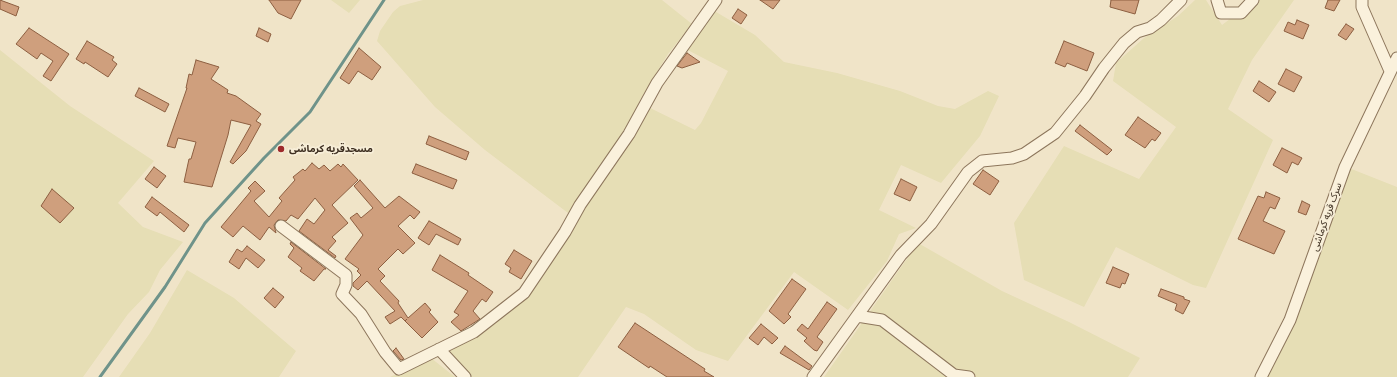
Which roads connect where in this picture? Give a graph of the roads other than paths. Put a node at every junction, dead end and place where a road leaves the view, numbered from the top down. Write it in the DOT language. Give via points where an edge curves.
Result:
graph roads {
  1 [pos="716,0"];
  2 [pos="1181,0"];
  3 [pos="1217,0"];
  4 [pos="1253,0"];
  5 [pos="1362,0"];
  6 [pos="1397,58"];
  7 [pos="1390,71"];
  8 [pos="281,226"];
  9 [pos="857,316"];
  10 [pos="440,349"];
  11 [pos="465,377"];
  12 [pos="813,377"];
  13 [pos="969,377"];
  14 [pos="1260,377"];
  1 -- 10 [label="street" via="657,83 629,134 524,293 474,332"];
  2 -- 9 [label="street" via="1161,20 1150,28 1137,32 1124,44 1055,133 1024,154 982,161 968,172 931,224 901,255"];
  3 -- 4 [label="street" via="1221,13 1240,12"];
  5 -- 7 [label="street" via="1362,7"];
  6 -- 7 [label="street, سرک قریه کرماشی"];
  7 -- 14 [label="street, سرک قریه کرماشی" via="1345,167 1290,320"];
  8 -- 10 [label="street" via="346,275 346,285 342,294 361,314 385,352 400,369"];
  9 -- 12 [label="street"];
  9 -- 13 [label="street" via="882,320 954,375"];
  10 -- 11 [label="street"];
}
